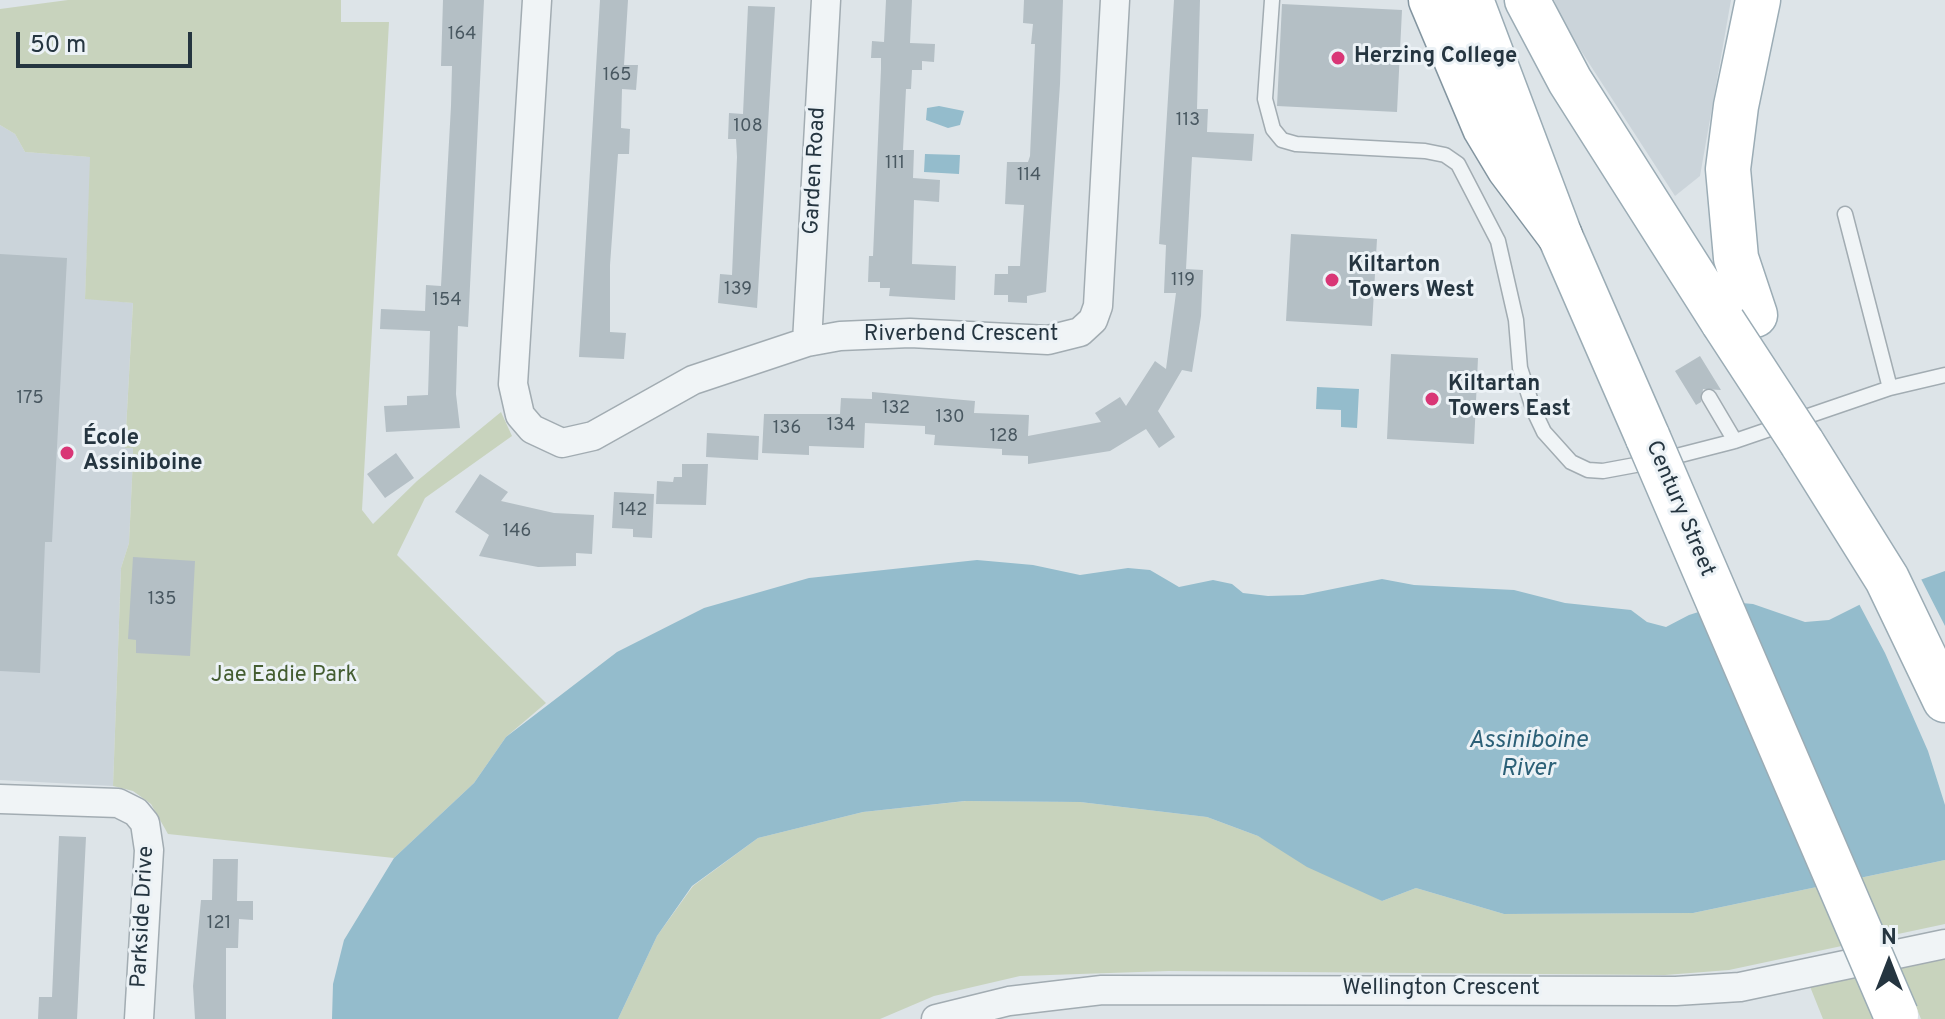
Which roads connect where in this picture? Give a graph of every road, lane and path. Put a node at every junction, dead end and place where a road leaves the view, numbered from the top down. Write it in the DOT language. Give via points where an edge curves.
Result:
graph roads {
  1 [pos="537,0"];
  2 [pos="826,0"];
  3 [pos="1115,0"];
  4 [pos="1272,0"];
  5 [pos="1431,0"];
  6 [pos="1471,0"];
  7 [pos="1527,0"];
  8 [pos="1758,0"];
  9 [pos="1845,214"];
  10 [pos="1560,236"];
  11 [pos="1739,318"];
  12 [pos="807,342"];
  13 [pos="1945,375"];
  14 [pos="1890,388"];
  15 [pos="1709,397"];
  16 [pos="1735,441"];
  17 [pos="1945,700"];
  18 [pos="0,799"];
  19 [pos="1945,944"];
  20 [pos="1897,1018"];
  21 [pos="139,1019"];
  22 [pos="936,1019"];
  1 -- 12 [label="street, Riverbend Crescent" via="513,384 520,415 545,438 577,441 693,380"];
  2 -- 12 [label="street, Garden Road"];
  3 -- 12 [label="street, Riverbend Crescent" via="1098,306 1093,320 1080,332 1048,340 910,333"];
  4 -- 16 [label="lane" via="1266,114 1282,140 1425,151 1458,164 1498,241 1525,386 1556,448 1579,466 1603,471"];
  5 -- 10 [label="main road" via="1485,128"];
  6 -- 10 [label="main road, Century Street"];
  7 -- 11 [label="main road" via="1570,81"];
  8 -- 11 [label="main road" via="1728,169"];
  9 -- 14 [label="lane"];
  10 -- 20 [label="main road, Century Street, bridge"];
  11 -- 17 [label="main road, bridge" via="1802,443 1887,579"];
  13 -- 14 [label="lane"];
  14 -- 16 [label="lane"];
  15 -- 16 [label="lane"];
  18 -- 21 [label="street, Parkside Drive" via="118,803 145,823 149,850"];
  19 -- 22 [label="street, Wellington Crescent" via="1714,989 1102,990 1009,1001"];
}
